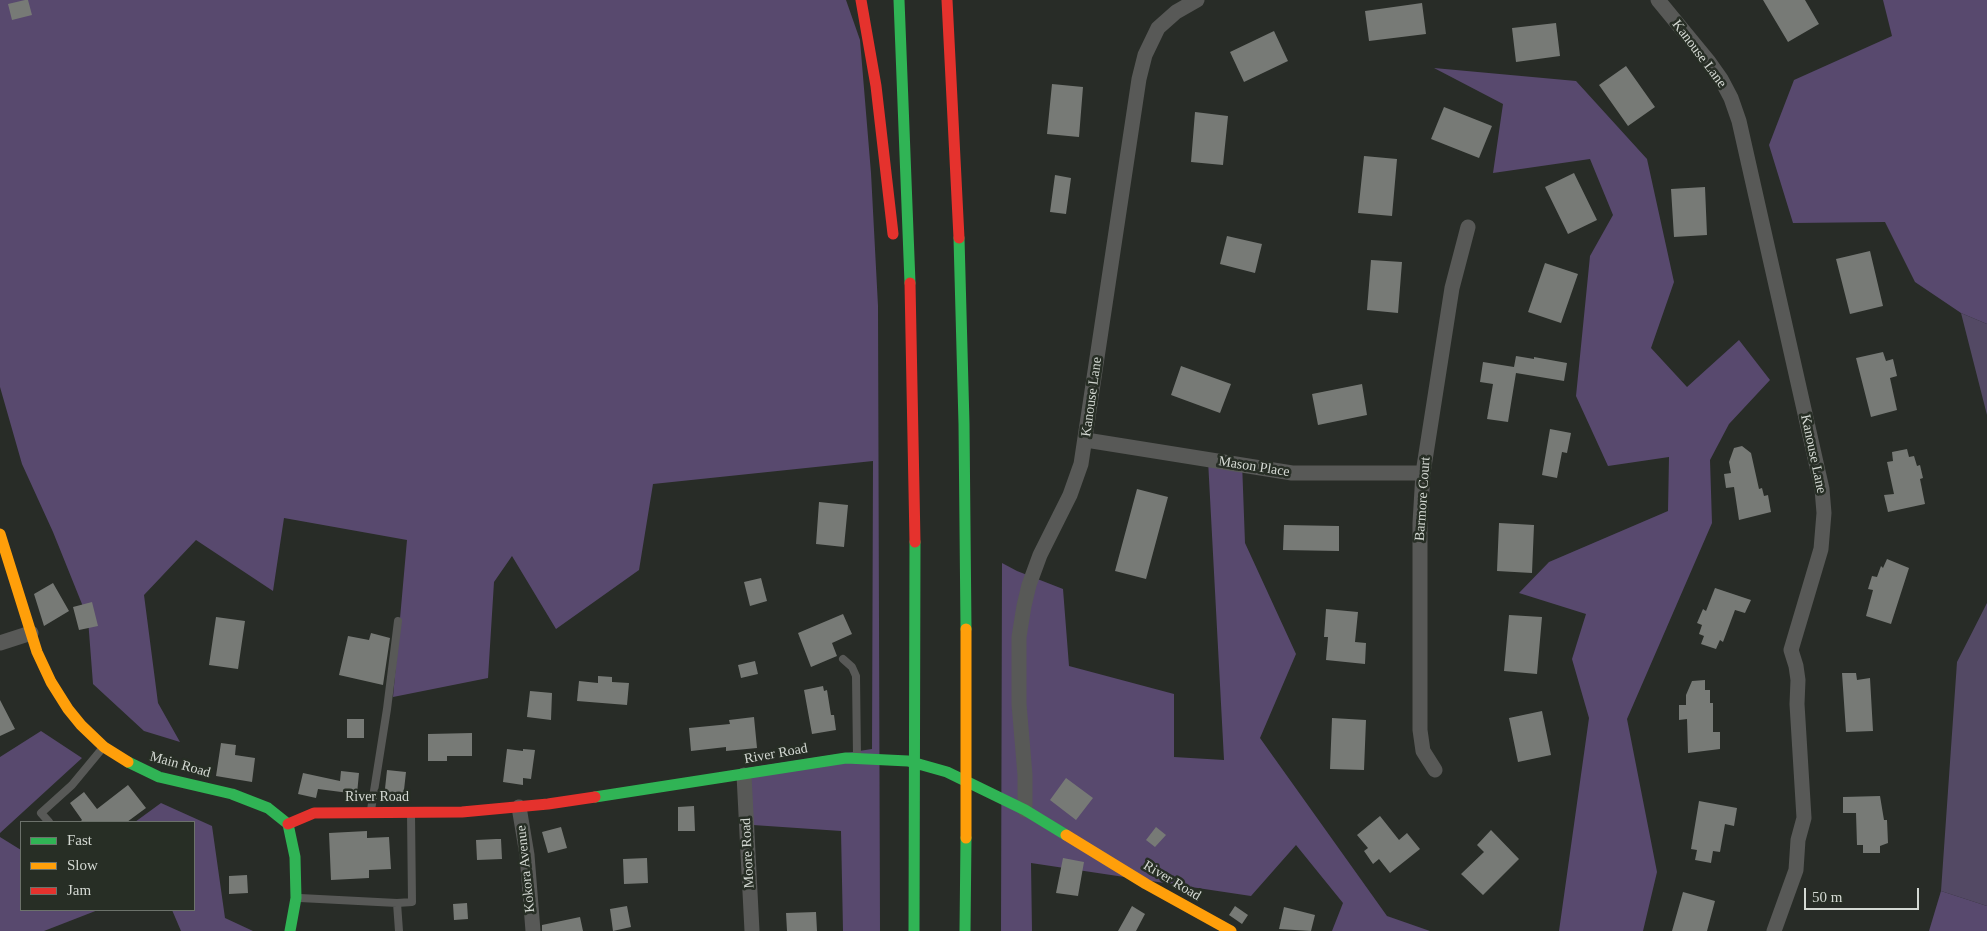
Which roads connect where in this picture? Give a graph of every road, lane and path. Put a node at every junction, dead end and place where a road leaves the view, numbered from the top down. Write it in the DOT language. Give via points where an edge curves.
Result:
graph roads {
  1 [pos="861,0"];
  2 [pos="898,0"];
  3 [pos="947,0"];
  4 [pos="1197,0"];
  5 [pos="1658,0"];
  6 [pos="1468,228"];
  7 [pos="894,247"];
  8 [pos="899,287"];
  9 [pos="914,426"];
  10 [pos="1086,440"];
  11 [pos="1423,473"];
  12 [pos="0,534"];
  13 [pos="398,621"];
  14 [pos="31,633"];
  15 [pos="0,643"];
  16 [pos="843,659"];
  17 [pos="104,747"];
  18 [pos="857,758"];
  19 [pos="1435,770"];
  20 [pos="744,775"];
  21 [pos="519,807"];
  22 [pos="1025,810"];
  23 [pos="370,812"];
  24 [pos="411,812"];
  25 [pos="48,821"];
  26 [pos="288,824"];
  27 [pos="296,898"];
  28 [pos="398,903"];
  29 [pos="290,931"];
  30 [pos="399,931"];
  31 [pos="533,931"];
  32 [pos="752,931"];
  33 [pos="914,931"];
  34 [pos="965,931"];
  35 [pos="1231,931"];
  36 [pos="1774,931"];
  1 -- 7 [label="main road" via="876,86"];
  2 -- 9 [label="main road"];
  3 -- 34 [label="main road" via="961,321 967,748"];
  4 -- 10 [label="street, Kanouse Lane" via="1158,28 1145,55"];
  5 -- 36 [label="street, Kanouse Lane" via="1713,68 1739,121 1822,489 1821,549 1791,650 1798,680 1804,818 1798,840 1796,870"];
  6 -- 11 [label="street, Barmore Court" via="1452,288"];
  8 -- 9 [label="main road"];
  9 -- 33 [label="main road"];
  10 -- 11 [label="street, Mason Place" via="1292,473"];
  10 -- 22 [label="street, Kanouse Lane" via="1081,464 1040,555 1024,606 1019,637 1019,704"];
  11 -- 19 [label="street, Barmore Court" via="1420,730 1423,751"];
  12 -- 14 [label="main road, Main Road"];
  13 -- 23 [label="lane" via="388,709"];
  14 -- 15 [label="street"];
  14 -- 17 [label="main road, Main Road" via="63,702"];
  16 -- 18 [label="lane" via="856,676"];
  17 -- 25 [label="lane" via="72,785 41,813"];
  17 -- 26 [label="main road, Main Road" via="159,777 232,794 268,808"];
  18 -- 20 [label="main road, River Road"];
  18 -- 22 [label="main road, River Road" via="908,761 929,766 968,781"];
  20 -- 21 [label="main road, River Road"];
  20 -- 32 [label="street, Moore Road"];
  21 -- 24 [label="main road, River Road"];
  21 -- 31 [label="street, Kokora Avenue" via="527,855"];
  22 -- 35 [label="main road, River Road" via="1146,884"];
  23 -- 24 [label="main road, River Road"];
  23 -- 26 [label="main road, River Road" via="314,813"];
  24 -- 28 [label="lane" via="412,902"];
  26 -- 27 [label="main road" via="295,857"];
  27 -- 28 [label="lane"];
  27 -- 29 [label="main road"];
  28 -- 30 [label="lane"];
}
